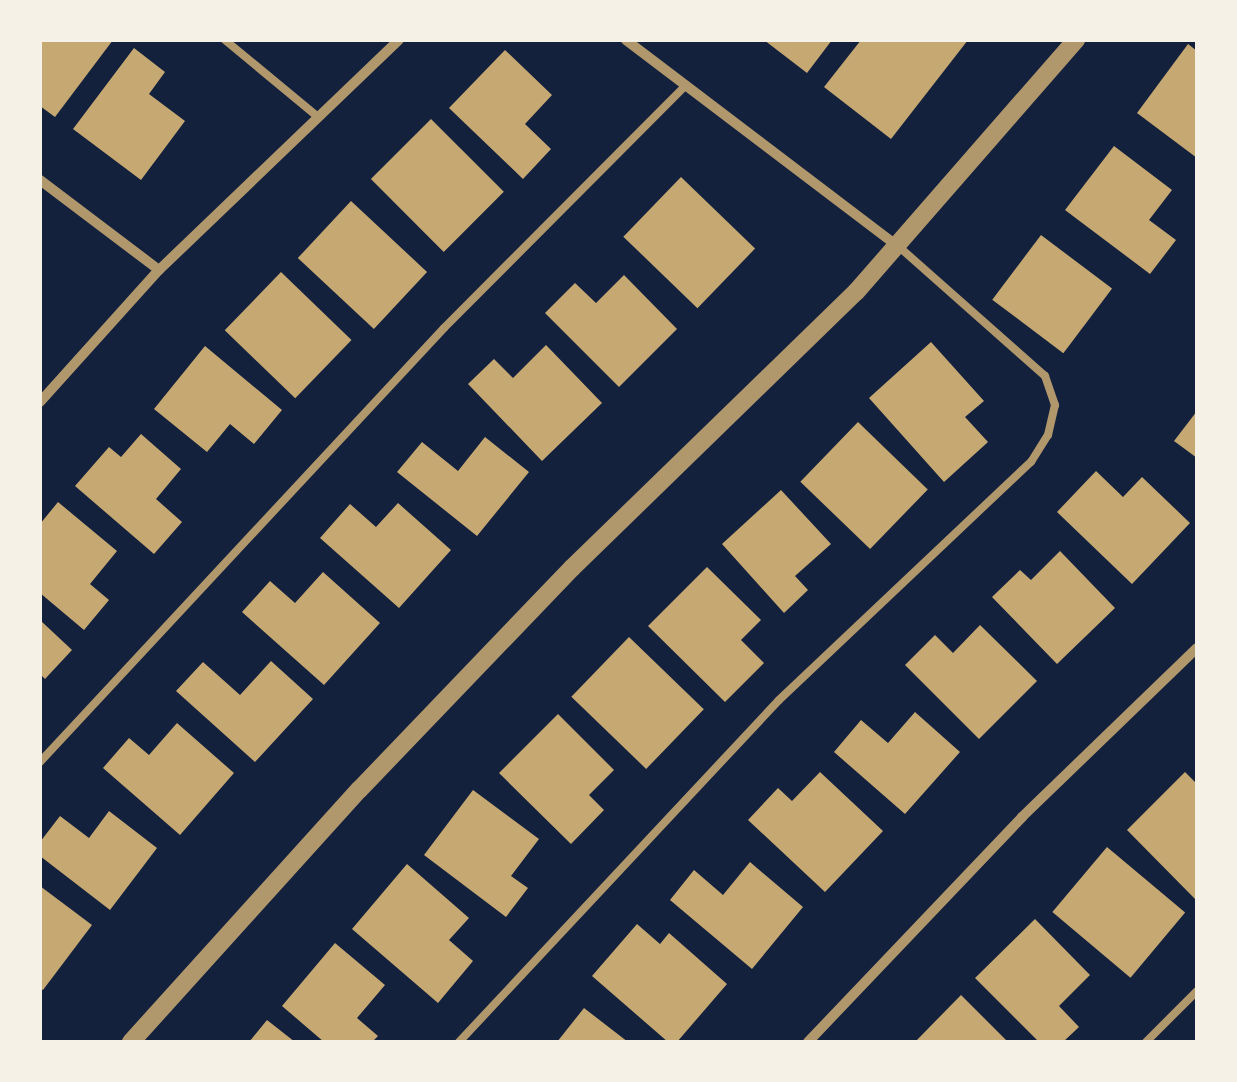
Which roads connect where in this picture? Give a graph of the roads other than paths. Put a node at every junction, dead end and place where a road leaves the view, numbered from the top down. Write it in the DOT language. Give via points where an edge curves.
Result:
graph roads {
  1 [pos="225,40"];
  2 [pos="399,40"];
  3 [pos="626,40"];
  4 [pos="1076,40"];
  5 [pos="686,86"];
  6 [pos="317,116"];
  7 [pos="40,180"];
  8 [pos="899,247"];
  9 [pos="159,270"];
  10 [pos="40,402"];
  11 [pos="1197,648"];
  12 [pos="40,762"];
  13 [pos="1197,991"];
  14 [pos="132,1042"];
  15 [pos="459,1042"];
  16 [pos="808,1042"];
  17 [pos="1146,1042"];
  1 -- 6 [label="lane"];
  2 -- 6 [label="street"];
  3 -- 5 [label="street"];
  4 -- 8 [label="street"];
  5 -- 8 [label="street"];
  5 -- 12 [label="lane" via="444,328"];
  6 -- 9 [label="street"];
  7 -- 9 [label="street"];
  8 -- 14 [label="street" via="572,568 358,790"];
  8 -- 15 [label="lane" via="1045,376 1056,406 1048,435 1031,462 778,700"];
  9 -- 10 [label="street"];
  11 -- 16 [label="street" via="1022,817"];
  13 -- 17 [label="lane"];
}
